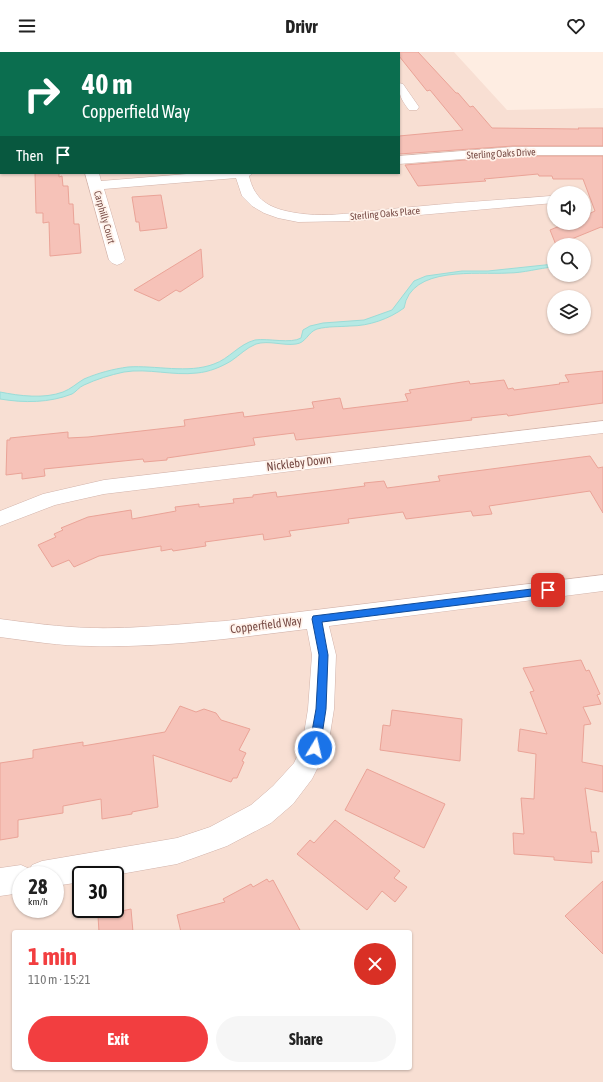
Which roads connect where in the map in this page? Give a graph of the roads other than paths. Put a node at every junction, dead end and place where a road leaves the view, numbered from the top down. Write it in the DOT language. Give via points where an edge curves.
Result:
graph roads {
  1 [pos="400,88"];
  2 [pos="413,107"];
  3 [pos="603,151"];
  4 [pos="400,160"];
  5 [pos="220,174"];
  6 [pos="241,174"];
  7 [pos="94,180"];
  8 [pos="547,200"];
  9 [pos="117,260"];
  10 [pos="603,427"];
  11 [pos="0,519"];
  12 [pos="600,590"];
  13 [pos="316,619"];
  14 [pos="0,628"];
  15 [pos="64,871"];
  16 [pos="12,880"];
  17 [pos="0,882"];
  1 -- 2 [label="street"];
  3 -- 4 [label="street, Sterling Oaks Drive" via="513,151"];
  5 -- 7 [label="street"];
  6 -- 8 [label="street, Sterling Oaks Place" via="246,190 253,201 270,211 293,217 334,217"];
  7 -- 9 [label="street, Carphilly Court"];
  10 -- 11 [label="street, Nickleby Down" via="104,487 50,499"];
  12 -- 13 [label="street, Copperfield Way"];
  13 -- 14 [label="street, Copperfield Way" via="165,635 105,638 40,634"];
  13 -- 15 [label="street" via="324,655 321,709 315,748 304,771 283,794 261,814 217,837 177,851"];
  16 -- 17 [label="street"];
}
